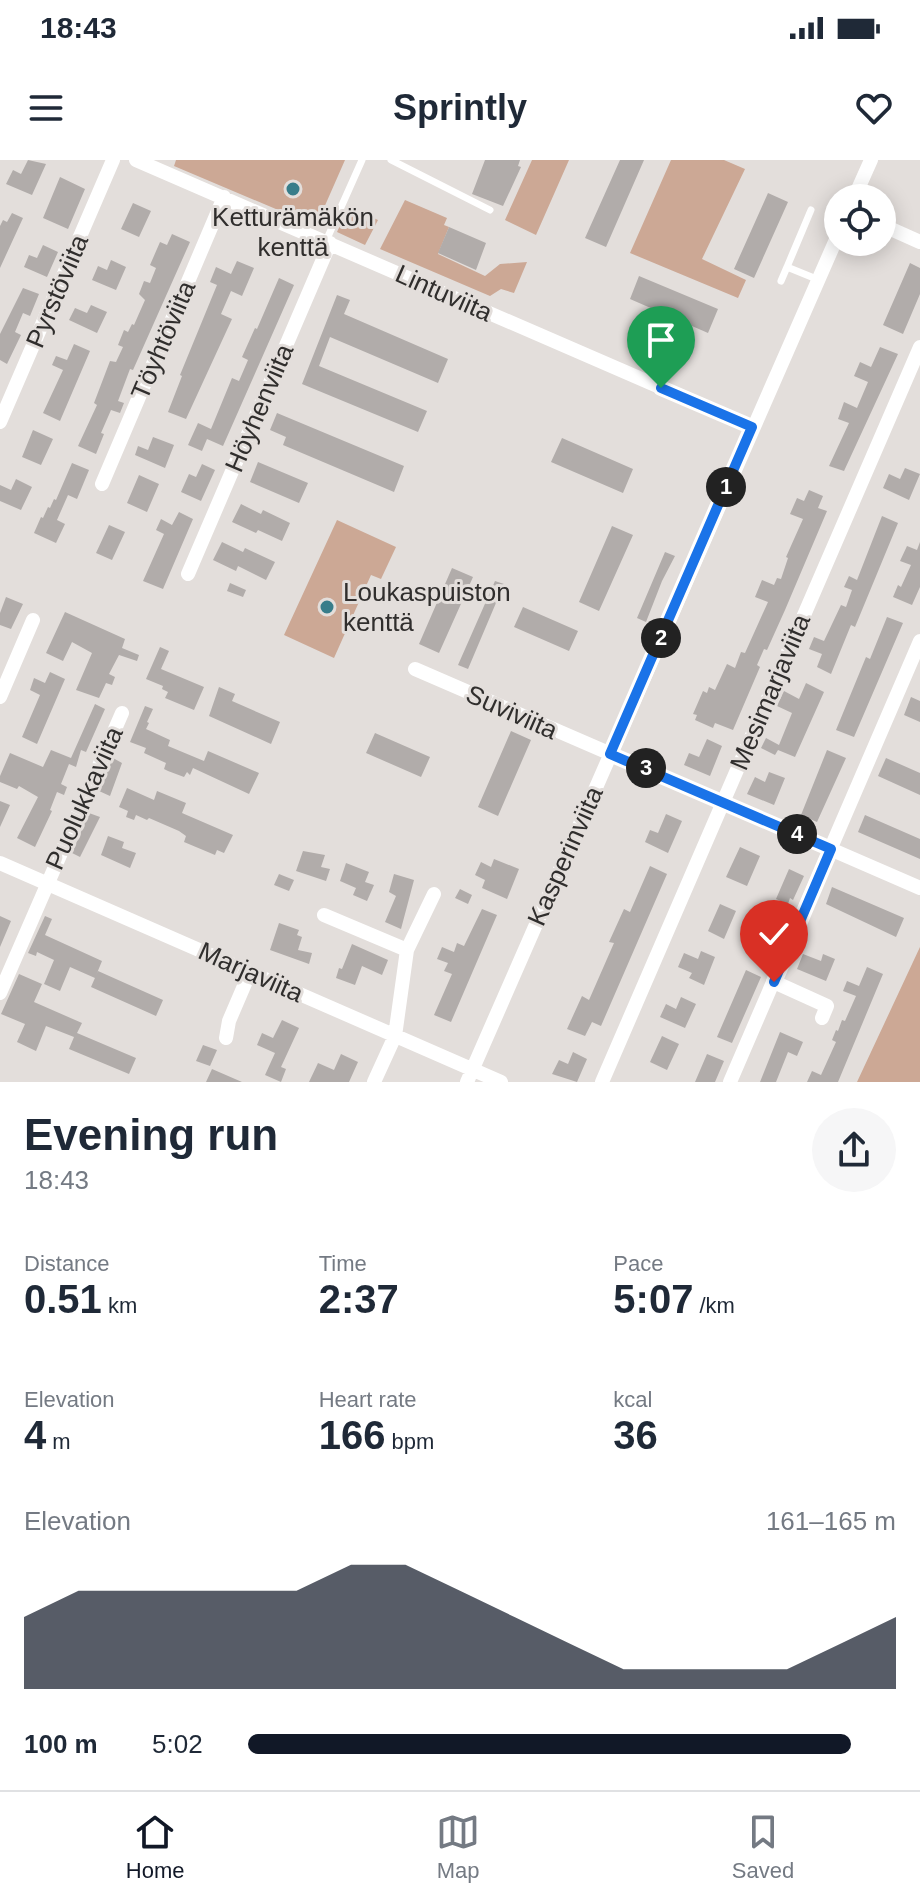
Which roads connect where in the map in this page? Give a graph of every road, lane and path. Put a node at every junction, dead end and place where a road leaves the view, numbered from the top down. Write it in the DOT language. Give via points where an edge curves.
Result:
graph roads {
  1 [pos="113,160"];
  2 [pos="136,160"];
  3 [pos="362,160"];
  4 [pos="391,160"];
  5 [pos="871,160"];
  6 [pos="860,184"];
  7 [pos="224,197"];
  8 [pos="490,210"];
  9 [pos="811,210"];
  10 [pos="896,231"];
  11 [pos="328,242"];
  12 [pos="920,242"];
  13 [pos="829,256"];
  14 [pos="787,267"];
  15 [pos="819,280"];
  16 [pos="781,281"];
  17 [pos="920,347"];
  18 [pos="0,422"];
  19 [pos="752,427"];
  20 [pos="102,484"];
  21 [pos="188,574"];
  22 [pos="33,620"];
  23 [pos="920,641"];
  24 [pos="415,669"];
  25 [pos="0,697"];
  26 [pos="122,713"];
  27 [pos="610,754"];
  28 [pos="723,801"];
  29 [pos="831,849"];
  30 [pos="0,863"];
  31 [pos="47,882"];
  32 [pos="920,888"];
  33 [pos="434,894"];
  34 [pos="324,915"];
  35 [pos="407,950"];
  36 [pos="250,972"];
  37 [pos="774,982"];
  38 [pos="0,993"];
  39 [pos="822,1018"];
  40 [pos="395,1036"];
  41 [pos="226,1038"];
  42 [pos="470,1076"];
  43 [pos="374,1082"];
  44 [pos="501,1082"];
  45 [pos="602,1082"];
  46 [pos="730,1082"];
  1 -- 18 [label="street, Pyrstöviita"];
  2 -- 7 [label="street, Lintuviita"];
  3 -- 11 [label="lane"];
  4 -- 8 [label="lane"];
  5 -- 6 [label="street"];
  7 -- 11 [label="street, Lintuviita"];
  7 -- 20 [label="street, Töyhtöviita"];
  9 -- 14 [label="lane"];
  10 -- 12 [label="street"];
  11 -- 19 [label="street, Lintuviita"];
  11 -- 21 [label="street, Höyhenviita"];
  13 -- 15 [label="street, Kasperinviita"];
  14 -- 15 [label="lane"];
  14 -- 16 [label="lane"];
  15 -- 19 [label="street, Kasperinviita"];
  17 -- 28 [label="street, Mesimarjaviita"];
  19 -- 27 [label="street, Kasperinviita"];
  22 -- 25 [label="street"];
  23 -- 29 [label="street"];
  24 -- 27 [label="street, Suviviita"];
  26 -- 31 [label="street, Puolukkaviita"];
  27 -- 28 [label="street, Suviviita"];
  27 -- 42 [label="street, Kasperinviita"];
  28 -- 29 [label="street, Suviviita"];
  28 -- 45 [label="street, Mesimarjaviita"];
  29 -- 32 [label="street, Suviviita"];
  29 -- 37 [label="street"];
  30 -- 31 [label="street, Marjaviita"];
  31 -- 36 [label="street, Marjaviita"];
  31 -- 38 [label="street, Puolukkaviita"];
  33 -- 35 [label="street"];
  34 -- 35 [label="street"];
  35 -- 40 [label="street"];
  36 -- 40 [label="street, Marjaviita"];
  36 -- 41 [label="street"];
  37 -- 39 [label="street" via="827,1006"];
  37 -- 46 [label="street"];
  40 -- 42 [label="street, Marjaviita"];
  40 -- 43 [label="street"];
  42 -- 44 [label="street, Marjaviita"];
}
